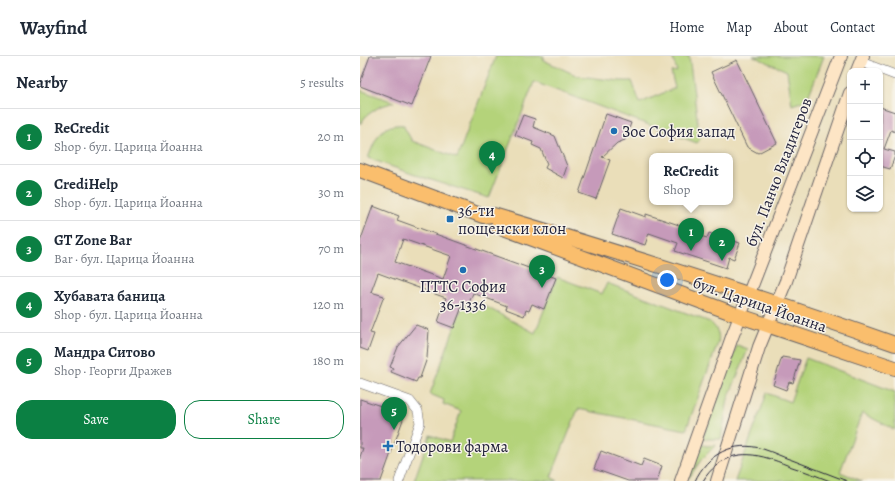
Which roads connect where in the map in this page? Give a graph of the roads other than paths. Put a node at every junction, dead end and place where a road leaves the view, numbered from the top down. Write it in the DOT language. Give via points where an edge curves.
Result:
graph roads {
  1 [pos="840,56"];
  2 [pos="860,63"];
  3 [pos="895,75"];
  4 [pos="847,102"];
  5 [pos="360,170"];
  6 [pos="483,216"];
  7 [pos="748,294"];
  8 [pos="777,303"];
  9 [pos="740,316"];
  10 [pos="768,325"];
  11 [pos="895,344"];
  12 [pos="893,368"];
  13 [pos="360,383"];
  14 [pos="399,481"];
  15 [pos="681,481"];
  16 [pos="716,481"];
  1 -- 7 [label="main road, бул. Панчо Владигеров"];
  2 -- 3 [label="street"];
  4 -- 8 [label="main road"];
  5 -- 6 [label="main road, бул. Царица Йоанна"];
  6 -- 7 [label="main road, бул. Царица Йоанна" via="493,215"];
  6 -- 9 [label="main road, бул. Царица Йоанна" via="489,223"];
  7 -- 8 [label="main road, бул. Царица Йоанна"];
  7 -- 9 [label="main road, бул. Панчо Владигеров"];
  8 -- 10 [label="main road"];
  8 -- 11 [label="main road, бул. Царица Йоанна"];
  9 -- 10 [label="main road, бул. Царица Йоанна"];
  9 -- 15 [label="main road, бул. Панчо Владигеров"];
  10 -- 12 [label="main road, бул. Царица Йоанна"];
  10 -- 16 [label="main road"];
  13 -- 14 [label="street" via="410,401 418,411 420,423"];
}
